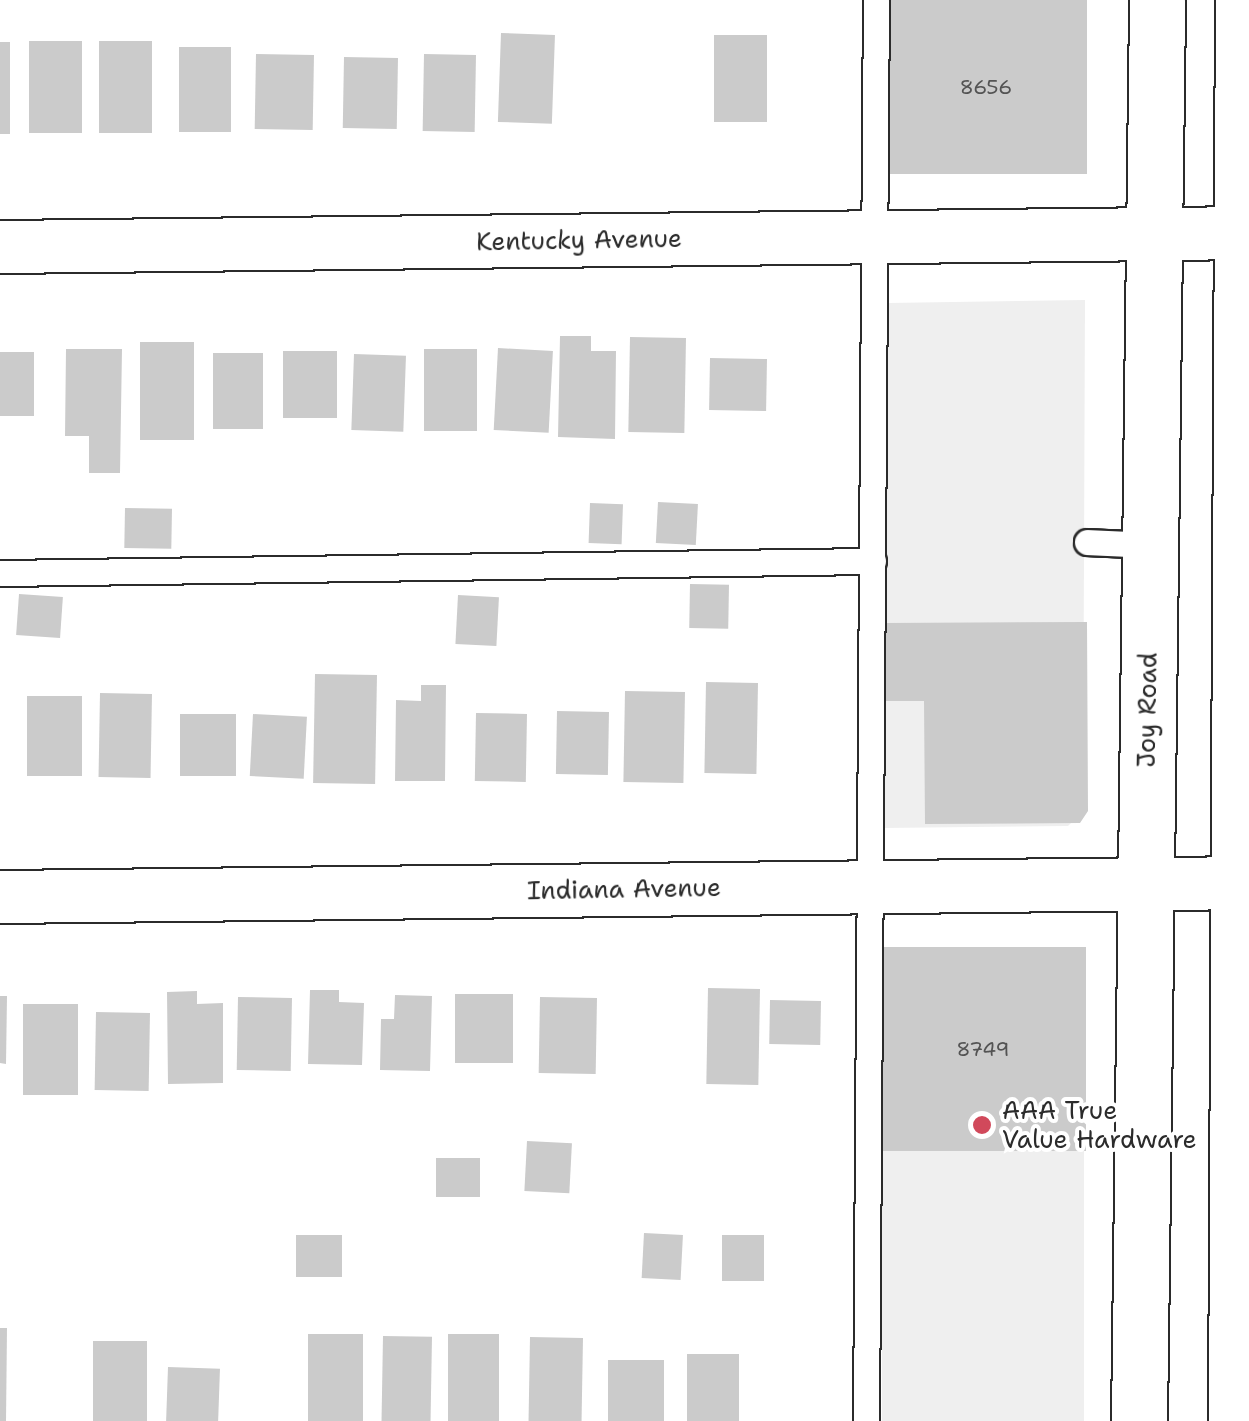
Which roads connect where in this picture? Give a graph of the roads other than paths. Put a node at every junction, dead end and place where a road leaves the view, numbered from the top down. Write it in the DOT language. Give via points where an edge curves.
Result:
graph roads {
  1 [pos="876,0"];
  2 [pos="1157,0"];
  3 [pos="1243,0"];
  4 [pos="1245,233"];
  5 [pos="1158,234"];
  6 [pos="875,237"];
  7 [pos="0,247"];
  8 [pos="1087,542"];
  9 [pos="879,544"];
  10 [pos="1150,545"];
  11 [pos="0,573"];
  12 [pos="1143,884"];
  13 [pos="1244,884"];
  14 [pos="871,886"];
  15 [pos="0,897"];
  16 [pos="866,1421"];
  17 [pos="1139,1421"];
  18 [pos="1236,1421"];
  1 -- 6 [label="lane"];
  2 -- 5 [label="street, Joy Road"];
  3 -- 4 [label="street"];
  4 -- 5 [label="street, Kentucky Avenue"];
  4 -- 13 [label="street"];
  5 -- 6 [label="street, Kentucky Avenue"];
  5 -- 10 [label="street, Joy Road"];
  6 -- 7 [label="street, Kentucky Avenue"];
  6 -- 9 [label="lane"];
  8 -- 10 [label="lane"];
  9 -- 11 [label="lane"];
  9 -- 14 [label="lane"];
  10 -- 12 [label="street, Joy Road"];
  12 -- 13 [label="street, Indiana Avenue"];
  12 -- 14 [label="street, Indiana Avenue"];
  12 -- 17 [label="street, Joy Road"];
  13 -- 18 [label="street"];
  14 -- 15 [label="street, Indiana Avenue"];
  14 -- 16 [label="lane"];
}
